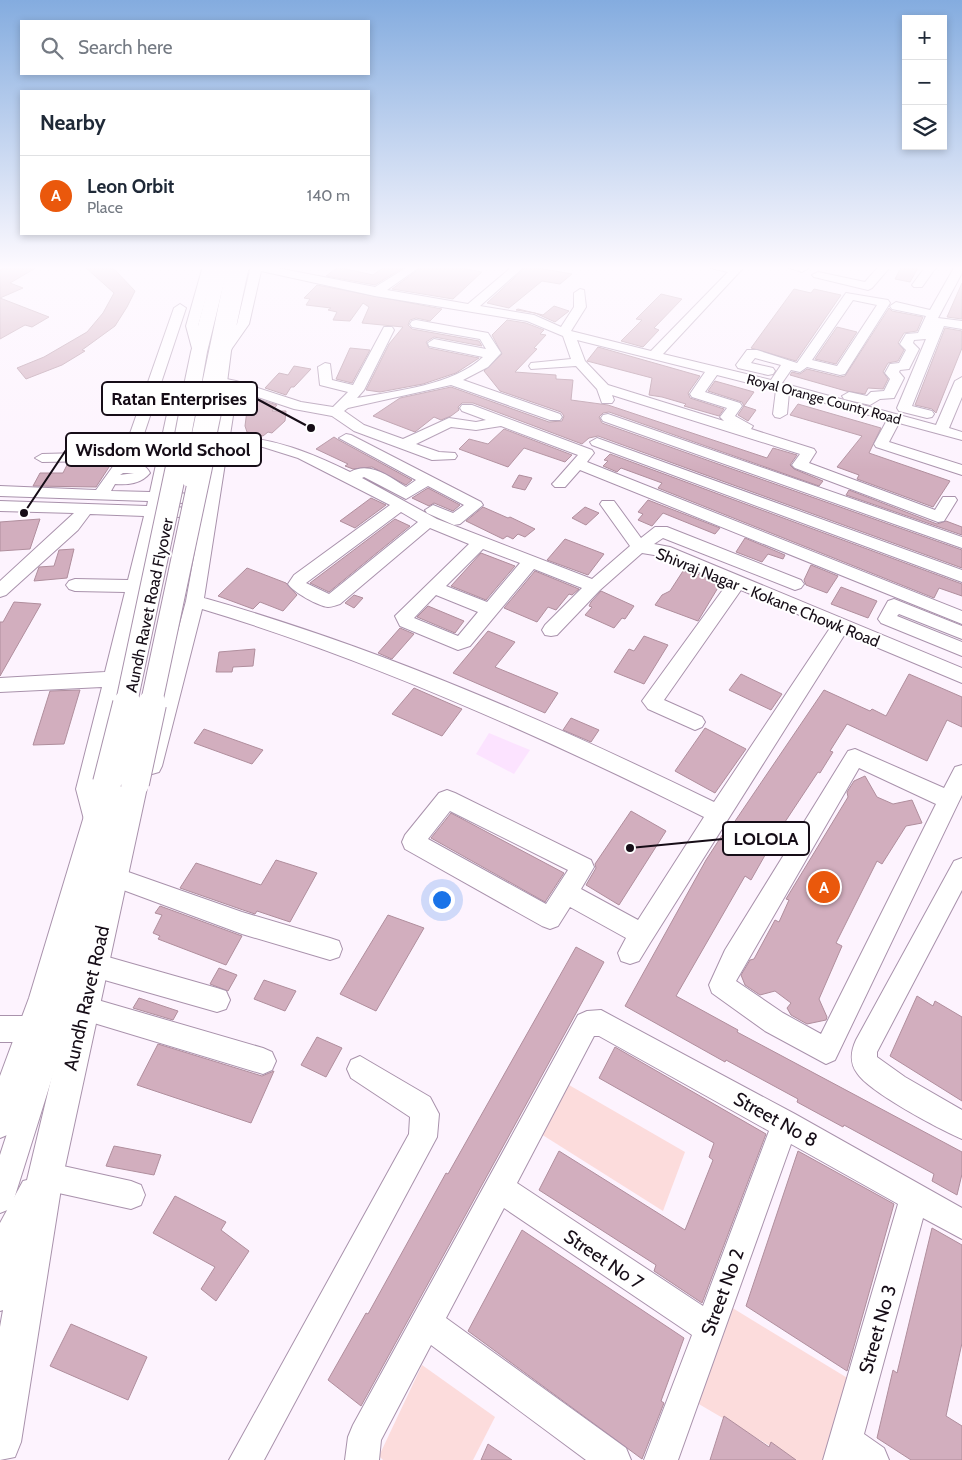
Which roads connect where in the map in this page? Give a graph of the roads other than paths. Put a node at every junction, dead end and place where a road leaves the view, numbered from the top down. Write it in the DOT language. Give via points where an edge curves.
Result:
graph roads {
  1 [pos="171,334"];
  2 [pos="194,334"];
  3 [pos="204,334"];
  4 [pos="222,334"];
  5 [pos="227,334"];
  6 [pos="235,334"];
  7 [pos="386,334"];
  8 [pos="473,334"];
  9 [pos="567,334"];
  10 [pos="571,334"];
  11 [pos="674,334"];
  12 [pos="823,334"];
  13 [pos="864,334"];
  14 [pos="923,334"];
  15 [pos="935,334"];
  16 [pos="434,343"];
  17 [pos="223,351"];
  18 [pos="199,352"];
  19 [pos="654,355"];
  20 [pos="492,356"];
  21 [pos="579,362"];
  22 [pos="804,362"];
  23 [pos="536,366"];
  24 [pos="325,367"];
  25 [pos="713,370"];
  26 [pos="782,378"];
  27 [pos="453,381"];
  28 [pos="962,381"];
  29 [pos="193,384"];
  30 [pos="603,388"];
  31 [pos="357,390"];
  32 [pos="212,395"];
  33 [pos="862,404"];
  34 [pos="340,408"];
  35 [pos="468,408"];
  36 [pos="780,414"];
  37 [pos="555,417"];
  38 [pos="608,418"];
  39 [pos="895,418"];
  40 [pos="502,421"];
  41 [pos="944,424"];
  42 [pos="962,436"];
  43 [pos="783,437"];
  44 [pos="346,438"];
  45 [pos="223,439"];
  46 [pos="404,444"];
  47 [pos="587,453"];
  48 [pos="166,455"];
  49 [pos="122,456"];
  50 [pos="450,456"];
  51 [pos="42,458"];
  52 [pos="962,470"];
  53 [pos="110,478"];
  54 [pos="427,480"];
  55 [pos="560,484"];
  56 [pos="0,490"];
  57 [pos="102,494"];
  58 [pos="404,499"];
  59 [pos="949,500"];
  60 [pos="155,504"];
  61 [pos="608,504"];
  62 [pos="0,506"];
  63 [pos="211,506"];
  64 [pos="84,510"];
  65 [pos="429,522"];
  66 [pos="481,542"];
  67 [pos="962,543"];
  68 [pos="343,547"];
  69 [pos="639,548"];
  70 [pos="531,561"];
  71 [pos="376,565"];
  72 [pos="962,576"];
  73 [pos="737,583"];
  74 [pos="795,584"];
  75 [pos="75,585"];
  76 [pos="135,586"];
  77 [pos="594,586"];
  78 [pos="433,587"];
  79 [pos="0,590"];
  80 [pos="195,601"];
  81 [pos="490,610"];
  82 [pos="962,618"];
  83 [pos="841,625"];
  84 [pos="551,630"];
  85 [pos="962,632"];
  86 [pos="962,649"];
  87 [pos="962,676"];
  88 [pos="113,679"];
  89 [pos="0,685"];
  90 [pos="695,722"];
  91 [pos="962,773"];
  92 [pos="121,784"];
  93 [pos="949,800"];
  94 [pos="718,814"];
  95 [pos="127,820"];
  96 [pos="95,824"];
  97 [pos="962,868"];
  98 [pos="114,877"];
  99 [pos="566,894"];
  100 [pos="330,949"];
  101 [pos="94,965"];
  102 [pos="216,1000"];
  103 [pos="84,1008"];
  104 [pos="0,1029"];
  105 [pos="32,1029"];
  106 [pos="263,1060"];
  107 [pos="360,1069"];
  108 [pos="0,1121"];
  109 [pos="785,1124"];
  110 [pos="962,1125"];
  111 [pos="46,1176"];
  112 [pos="500,1189"];
  113 [pos="131,1195"];
  114 [pos="914,1197"];
  115 [pos="0,1199"];
  116 [pos="962,1224"];
  117 [pos="0,1292"];
  118 [pos="427,1323"];
  119 [pos="709,1328"];
  120 [pos="0,1442"];
  121 [pos="842,1450"];
  122 [pos="246,1460"];
  123 [pos="362,1460"];
  124 [pos="614,1460"];
  125 [pos="661,1460"];
  126 [pos="872,1460"];
  1 -- 49 [label="street" via="134,443"];
  2 -- 18 [label="street"];
  3 -- 18 [label="main road"];
  4 -- 32 [label="street"];
  5 -- 17 [label="main road"];
  6 -- 17 [label="street"];
  7 -- 31 [label="street"];
  8 -- 20 [label="street" via="484,336 495,352"];
  9 -- 21 [label="street"];
  10 -- 19 [label="street, Royal Orange County Road"];
  11 -- 19 [label="street"];
  12 -- 22 [label="street"];
  13 -- 22 [label="street" via="840,371"];
  14 -- 33 [label="street" via="910,337 906,344 913,349 904,366 895,367 892,373 897,378 889,395 876,395"];
  15 -- 41 [label="street" via="904,408"];
  16 -- 20 [label="street"];
  17 -- 32 [label="main road"];
  18 -- 29 [label="main road"];
  19 -- 25 [label="street, Royal Orange County Road"];
  20 -- 27 [label="street"];
  21 -- 23 [label="street"];
  21 -- 30 [label="street"];
  22 -- 26 [label="street"];
  24 -- 31 [label="street" via="325,382"];
  25 -- 26 [label="street, Royal Orange County Road"];
  25 -- 43 [label="street" via="698,394 735,406 728,420"];
  26 -- 33 [label="street, Royal Orange County Road" via="820,397"];
  26 -- 36 [label="street"];
  27 -- 34 [label="street"];
  27 -- 37 [label="street"];
  28 -- 41 [label="street"];
  29 -- 32 [label="main road, Aundh Ravet Road Flyover"];
  29 -- 48 [label="street" via="178,400"];
  30 -- 38 [label="street"];
  30 -- 59 [label="street" via="809,452 800,466 938,516"];
  31 -- 34 [label="street"];
  32 -- 34 [label="street"];
  32 -- 45 [label="street"];
  32 -- 92 [label="main road, Aundh Ravet Road Flyover, bridge"];
  32 -- 92 [label="main road, Aundh Ravet Road Flyover, bridge" via="157,567 128,701"];
  33 -- 39 [label="street, Royal Orange County Road"];
  34 -- 46 [label="street" via="359,428"];
  35 -- 40 [label="street"];
  38 -- 47 [label="street"];
  38 -- 67 [label="street"];
  39 -- 41 [label="street, Royal Orange County Road"];
  39 -- 52 [label="street" via="881,444"];
  40 -- 46 [label="street" via="476,426 449,422"];
  40 -- 47 [label="street"];
  41 -- 42 [label="street, Royal Orange County Road"];
  44 -- 54 [label="street"];
  45 -- 58 [label="street" via="282,447"];
  45 -- 63 [label="street"];
  46 -- 50 [label="street" via="437,457"];
  47 -- 55 [label="street"];
  47 -- 72 [label="street"];
  47 -- 82 [label="street"];
  48 -- 49 [label="street"];
  48 -- 60 [label="street"];
  49 -- 51 [label="street"];
  53 -- 57 [label="street"];
  54 -- 58 [label="street"];
  54 -- 58 [label="street" via="475,505 454,520"];
  56 -- 57 [label="street"];
  57 -- 60 [label="street"];
  58 -- 65 [label="street"];
  58 -- 68 [label="street"];
  60 -- 63 [label="street"];
  60 -- 64 [label="street"];
  60 -- 76 [label="street"];
  61 -- 69 [label="street"];
  62 -- 64 [label="street"];
  63 -- 80 [label="street"];
  64 -- 79 [label="street" via="72,526"];
  65 -- 66 [label="street"];
  65 -- 71 [label="street"];
  66 -- 70 [label="street"];
  66 -- 78 [label="street"];
  68 -- 71 [label="street"];
  68 -- 71 [label="street" via="300,579 298,586 332,601"];
  69 -- 73 [label="street, Shivraj Nagar - Kokane Chowk Road" via="664,551"];
  69 -- 74 [label="street" via="661,531"];
  69 -- 77 [label="street, Shivraj Nagar - Kokane Chowk Road"];
  70 -- 77 [label="street"];
  70 -- 81 [label="street"];
  73 -- 83 [label="street, Shivraj Nagar - Kokane Chowk Road"];
  73 -- 90 [label="street" via="652,701"];
  75 -- 76 [label="street"];
  76 -- 88 [label="street"];
  77 -- 84 [label="street, Shivraj Nagar - Kokane Chowk Road"];
  78 -- 81 [label="street"];
  78 -- 81 [label="street" via="404,616 406,622 458,643 468,637"];
  80 -- 94 [label="street" via="262,620 482,706 623,767"];
  80 -- 95 [label="street" via="149,776"];
  83 -- 87 [label="street, Shivraj Nagar - Kokane Chowk Road"];
  83 -- 94 [label="street"];
  85 -- 86 [label="street" via="894,605 886,619"];
  88 -- 89 [label="street"];
  88 -- 96 [label="street" via="87,789"];
  91 -- 93 [label="street"];
  92 -- 95 [label="main road, Aundh Ravet Road Flyover"];
  92 -- 96 [label="main road, Aundh Ravet Road Flyover"];
  92 -- 115 [label="street" via="64,999"];
  93 -- 93 [label="street" via="826,1051 760,1014 721,985 855,757"];
  94 -- 99 [label="street" via="636,944"];
  95 -- 98 [label="main road, Aundh Ravet Road"];
  96 -- 105 [label="main road, Aundh Ravet Road" via="45,998"];
  97 -- 110 [label="street" via="864,1056 866,1065 880,1076"];
  98 -- 100 [label="street" via="242,923"];
  98 -- 101 [label="main road, Aundh Ravet Road"];
  99 -- 99 [label="street" via="583,867 447,799 413,842 550,918"];
  101 -- 102 [label="street"];
  101 -- 103 [label="main road, Aundh Ravet Road"];
  103 -- 106 [label="street"];
  103 -- 111 [label="main road, Aundh Ravet Road"];
  104 -- 105 [label="street"];
  105 -- 108 [label="main road, Aundh Ravet Road"];
  107 -- 122 [label="street" via="420,1107 425,1114 422,1137"];
  109 -- 112 [label="street, Street No 8" via="601,1023 587,1024"];
  109 -- 114 [label="street, Street No 8"];
  109 -- 119 [label="street, Street No 2"];
  111 -- 113 [label="street"];
  111 -- 117 [label="main road, Aundh Ravet Road" via="11,1240"];
  111 -- 120 [label="main road, Aundh Ravet Road"];
  112 -- 118 [label="street"];
  112 -- 119 [label="street, Street No 7"];
  114 -- 116 [label="street, Street No 8"];
  114 -- 121 [label="street, Street No 3"];
  118 -- 123 [label="street" via="365,1437"];
  118 -- 124 [label="street"];
  119 -- 125 [label="street, Street No 2"];
  121 -- 126 [label="street"];
}
